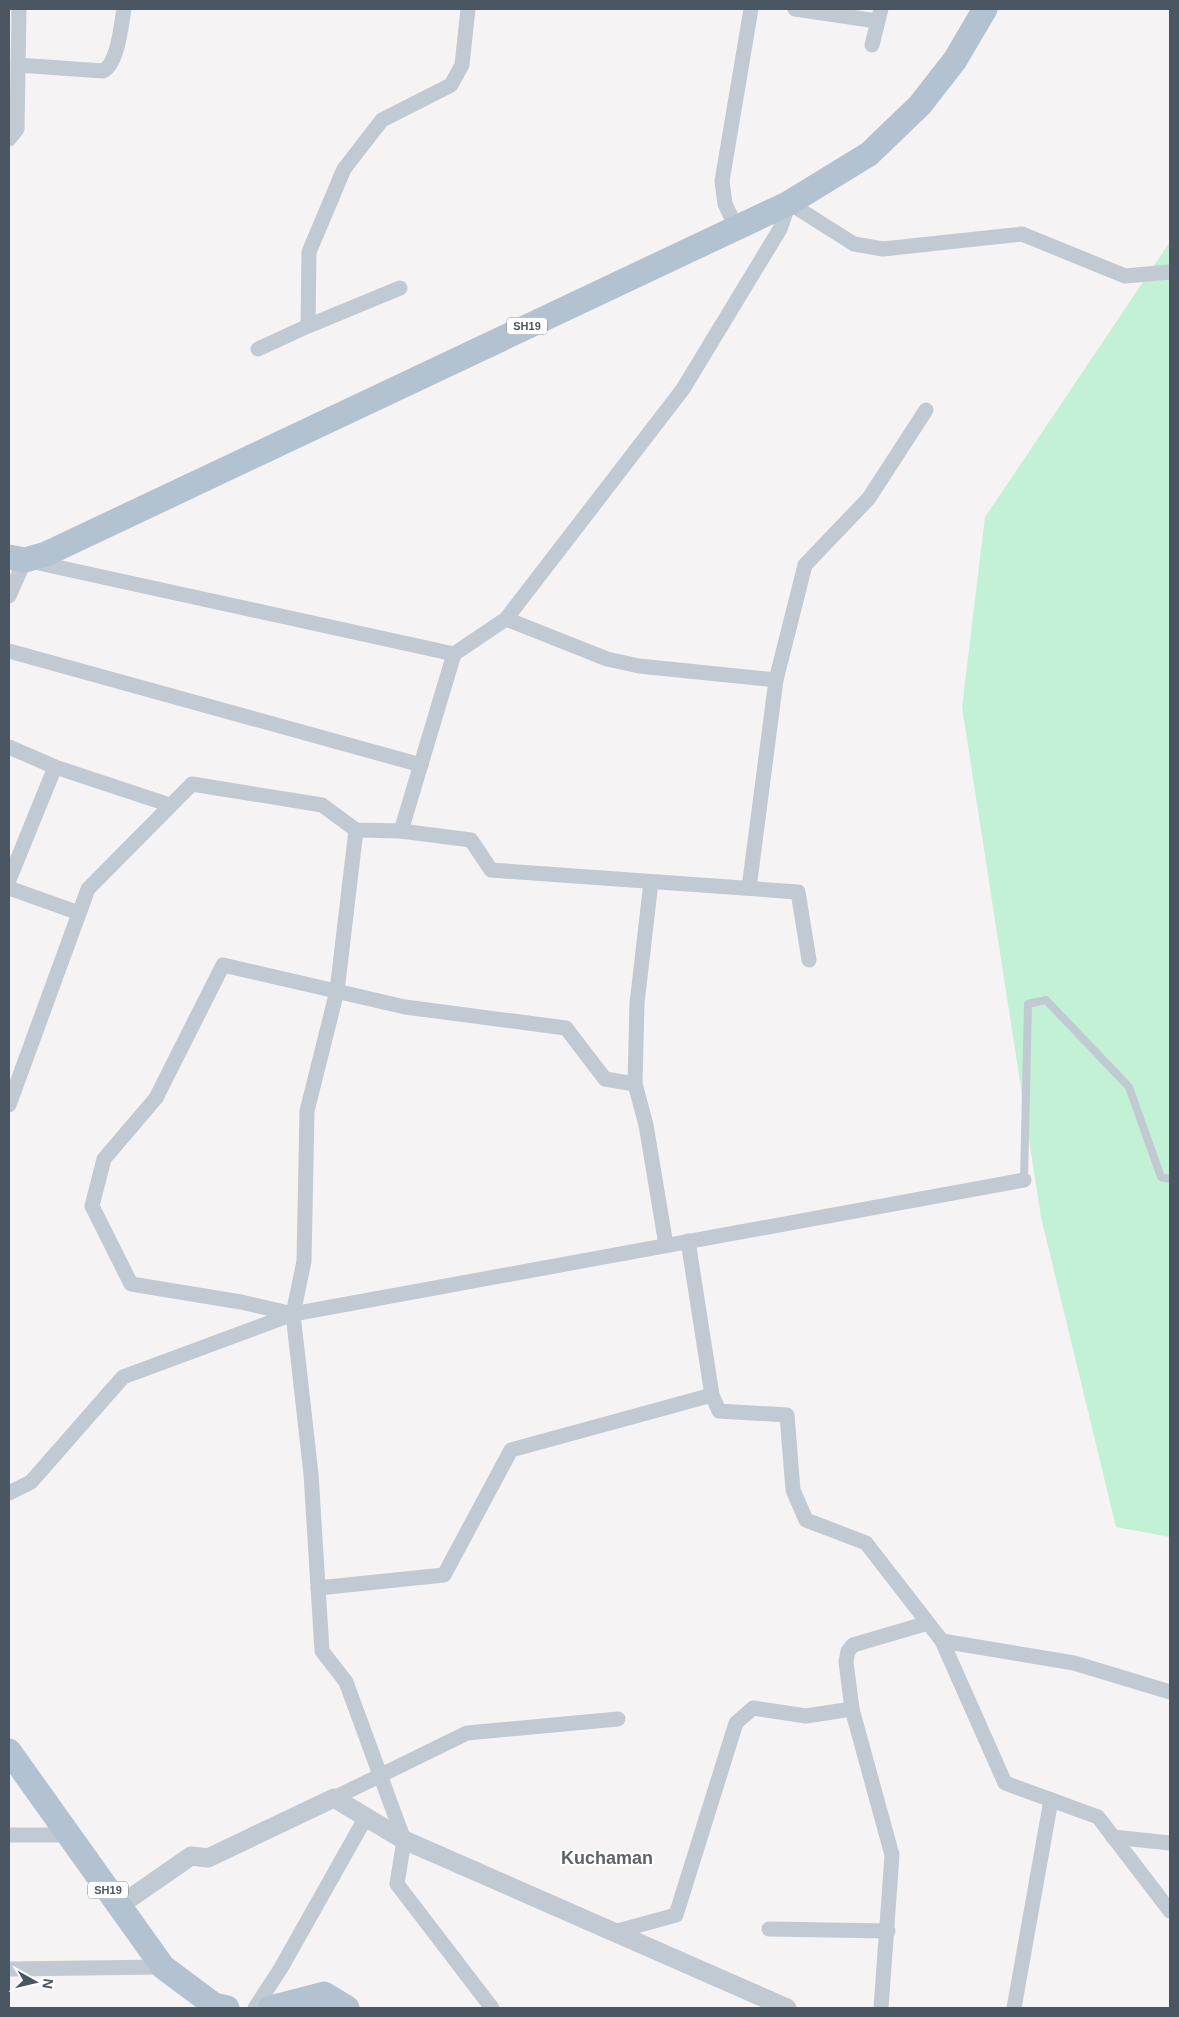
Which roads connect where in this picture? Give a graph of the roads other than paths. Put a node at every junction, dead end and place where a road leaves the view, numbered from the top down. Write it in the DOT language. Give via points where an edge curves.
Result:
graph roads {
  1 [pos="19,9"];
  2 [pos="124,9"];
  3 [pos="468,9"];
  4 [pos="751,9"];
  5 [pos="795,9"];
  6 [pos="985,9"];
  7 [pos="879,15"];
  8 [pos="872,45"];
  9 [pos="18,65"];
  10 [pos="9,139"];
  11 [pos="789,203"];
  12 [pos="736,227"];
  13 [pos="1170,272"];
  14 [pos="400,288"];
  15 [pos="308,326"];
  16 [pos="258,349"];
  17 [pos="926,410"];
  18 [pos="17,558"];
  19 [pos="9,596"];
  20 [pos="506,619"];
  21 [pos="9,651"];
  22 [pos="454,654"];
  23 [pos="776,680"];
  24 [pos="9,747"];
  25 [pos="421,765"];
  26 [pos="55,767"];
  27 [pos="170,805"];
  28 [pos="356,830"];
  29 [pos="401,831"];
  30 [pos="9,880"];
  31 [pos="652,882"];
  32 [pos="9,888"];
  33 [pos="749,888"];
  34 [pos="79,913"];
  35 [pos="809,960"];
  36 [pos="337,991"];
  37 [pos="635,1084"];
  38 [pos="9,1106"];
  39 [pos="1170,1179"];
  40 [pos="1024,1180"];
  41 [pos="688,1241"];
  42 [pos="666,1245"];
  43 [pos="294,1314"];
  44 [pos="712,1395"];
  45 [pos="9,1493"];
  46 [pos="318,1588"];
  47 [pos="928,1624"];
  48 [pos="942,1641"];
  49 [pos="1170,1692"];
  50 [pos="852,1708"];
  51 [pos="618,1720"];
  52 [pos="10,1754"];
  53 [pos="380,1775"];
  54 [pos="334,1798"];
  55 [pos="1051,1800"];
  56 [pos="366,1817"];
  57 [pos="9,1835"];
  58 [pos="68,1835"];
  59 [pos="1113,1837"];
  60 [pos="404,1840"];
  61 [pos="1170,1843"];
  62 [pos="119,1906"];
  63 [pos="1170,1911"];
  64 [pos="769,1929"];
  65 [pos="888,1931"];
  66 [pos="614,1932"];
  67 [pos="163,1967"];
  68 [pos="9,1969"];
  69 [pos="227,2008"];
  70 [pos="255,2008"];
  71 [pos="270,2008"];
  72 [pos="347,2008"];
  73 [pos="492,2008"];
  74 [pos="787,2008"];
  75 [pos="881,2008"];
  76 [pos="1014,2008"];
  1 -- 9 [label="street"];
  2 -- 9 [label="street" via="117,47 109,68 103,71"];
  3 -- 15 [label="street" via="462,65 450,86 382,120 344,169 309,252"];
  4 -- 12 [label="street" via="722,181 725,204"];
  5 -- 7 [label="street"];
  6 -- 11 [label="main road, SH19" via="955,60 920,105 869,154"];
  7 -- 8 [label="street"];
  9 -- 10 [label="street" via="17,129"];
  11 -- 12 [label="main road, SH19"];
  11 -- 13 [label="street" via="854,244 883,249 1022,234 1125,276"];
  11 -- 20 [label="street" via="780,229 683,389"];
  12 -- 18 [label="main road, SH19" via="46,554"];
  14 -- 15 [label="street"];
  15 -- 16 [label="street"];
  17 -- 23 [label="street" via="869,498 804,565"];
  18 -- 19 [label="street"];
  18 -- 22 [label="street"];
  20 -- 22 [label="street"];
  20 -- 23 [label="street" via="607,659"];
  21 -- 25 [label="street"];
  22 -- 25 [label="street"];
  23 -- 33 [label="street"];
  24 -- 26 [label="street"];
  25 -- 29 [label="street"];
  26 -- 27 [label="street"];
  26 -- 30 [label="street"];
  27 -- 28 [label="street" via="192,784 322,805"];
  27 -- 34 [label="street" via="88,889"];
  28 -- 29 [label="street"];
  28 -- 36 [label="street"];
  29 -- 31 [label="street" via="472,840 491,870"];
  31 -- 33 [label="street"];
  31 -- 37 [label="street" via="637,1003"];
  32 -- 34 [label="street"];
  33 -- 35 [label="street" via="798,892"];
  34 -- 38 [label="street"];
  36 -- 37 [label="street" via="405,1006 566,1028 605,1080"];
  36 -- 43 [label="street" via="307,1111 304,1261"];
  36 -- 43 [label="street" via="223,965 156,1098 104,1159 92,1206 131,1284"];
  37 -- 42 [label="street" via="646,1126"];
  39 -- 40 [label="lane" via="1161,1177 1129,1087 1046,1000 1028,1004"];
  40 -- 41 [label="street"];
  41 -- 42 [label="street"];
  41 -- 44 [label="street"];
  42 -- 43 [label="street"];
  43 -- 45 [label="street" via="124,1377 31,1482"];
  43 -- 46 [label="street"];
  44 -- 46 [label="street" via="511,1450 444,1575"];
  44 -- 47 [label="street" via="718,1411 787,1415 793,1490 806,1520 866,1543"];
  46 -- 53 [label="street" via="322,1651 346,1682"];
  47 -- 48 [label="street"];
  47 -- 50 [label="street" via="853,1645 846,1662"];
  48 -- 49 [label="street" via="1074,1663"];
  48 -- 55 [label="street" via="1005,1783"];
  50 -- 65 [label="street" via="892,1855"];
  50 -- 66 [label="street" via="806,1716 753,1708 736,1723 676,1915"];
  51 -- 53 [label="street" via="467,1733"];
  52 -- 58 [label="main road, SH19"];
  53 -- 54 [label="street"];
  53 -- 60 [label="street"];
  54 -- 56 [label="street"];
  54 -- 62 [label="street" via="208,1858 191,1856"];
  55 -- 59 [label="street" via="1098,1817"];
  55 -- 76 [label="street"];
  56 -- 60 [label="street"];
  56 -- 70 [label="street"];
  57 -- 58 [label="street"];
  58 -- 62 [label="main road, SH19"];
  59 -- 61 [label="street"];
  59 -- 63 [label="street"];
  60 -- 66 [label="street"];
  60 -- 73 [label="street" via="397,1884"];
  62 -- 67 [label="main road, SH19"];
  64 -- 65 [label="street"];
  65 -- 75 [label="street"];
  66 -- 74 [label="street"];
  67 -- 68 [label="street"];
  67 -- 69 [label="main road, SH19" via="214,2005"];
  71 -- 72 [label="main road" via="324,1994"];
}
